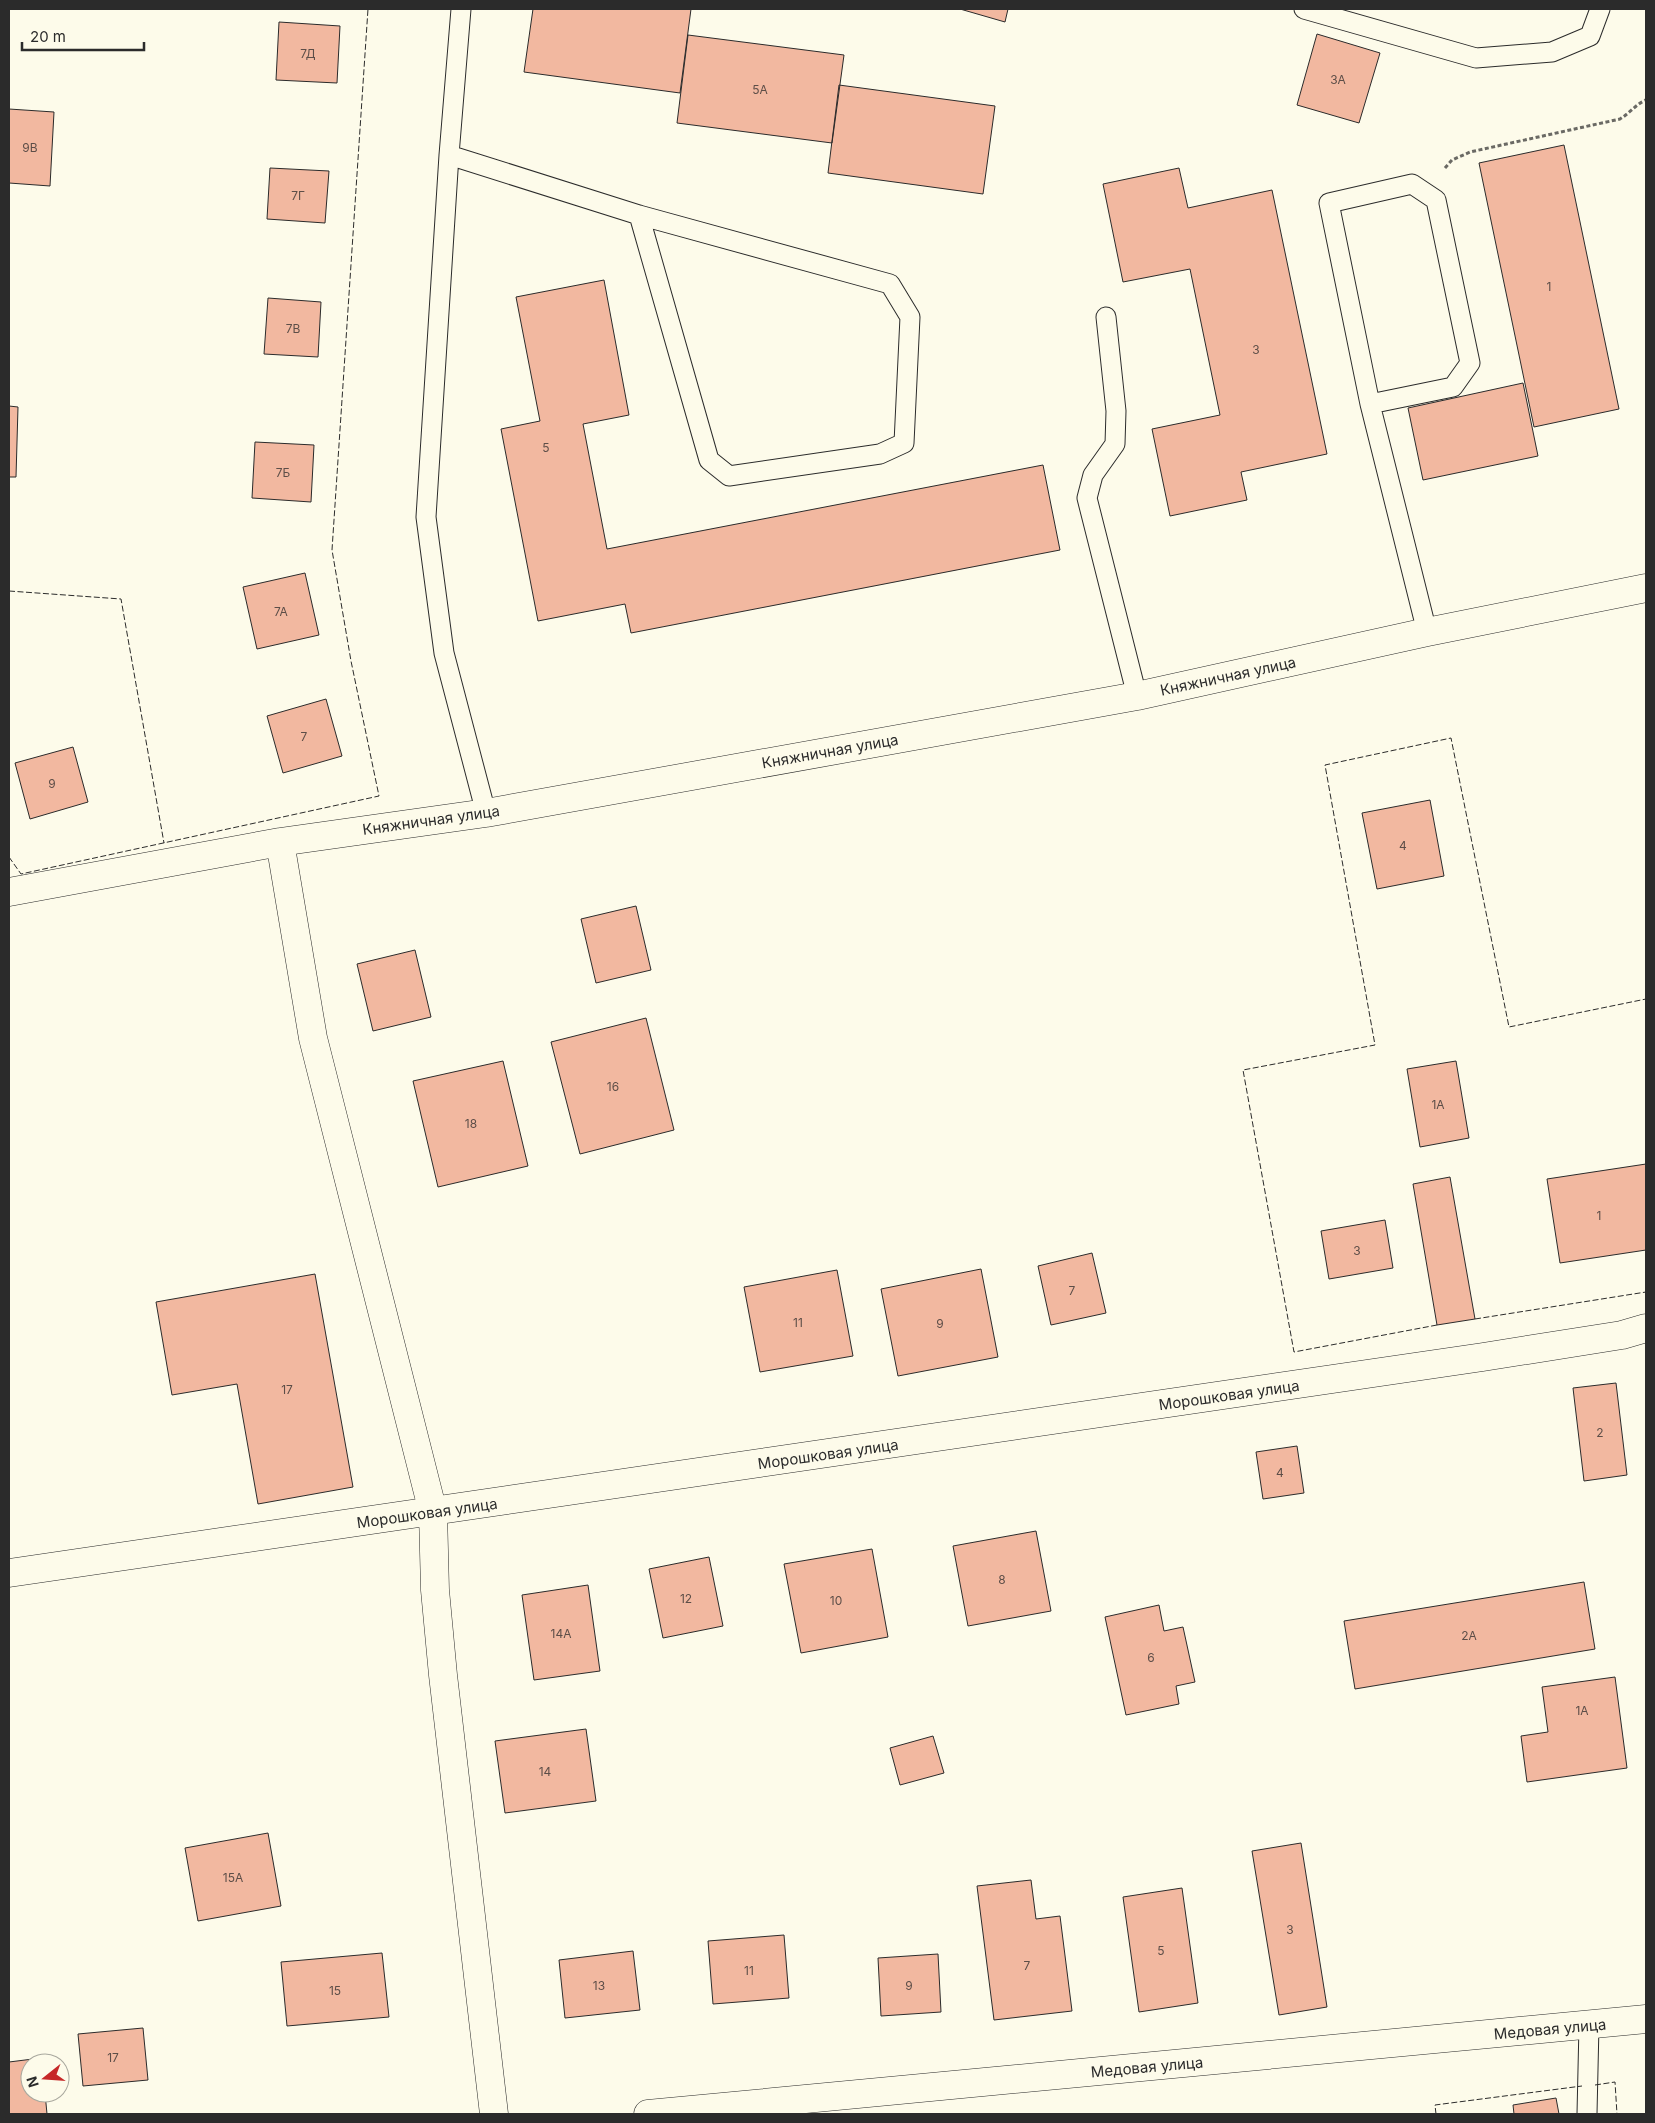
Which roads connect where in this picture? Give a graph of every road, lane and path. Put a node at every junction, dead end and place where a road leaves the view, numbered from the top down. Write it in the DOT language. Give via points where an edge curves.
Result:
graph roads {
  1 [pos="461,9"];
  2 [pos="1304,9"];
  3 [pos="1600,9"];
  4 [pos="1646,100"];
  5 [pos="449,155"];
  6 [pos="1422,192"];
  7 [pos="639,215"];
  8 [pos="1106,317"];
  9 [pos="1370,404"];
  10 [pos="1646,588"];
  11 [pos="1427,632"];
  12 [pos="1137,696"];
  13 [pos="486,813"];
  14 [pos="280,842"];
  15 [pos="9,892"];
  16 [pos="1646,1328"];
  17 [pos="432,1512"];
  18 [pos="9,1573"];
  19 [pos="1646,2019"];
  20 [pos="1589,2025"];
  21 [pos="494,2114"];
  22 [pos="648,2114"];
  23 [pos="1587,2114"];
  1 -- 5 [label="lane"];
  2 -- 3 [label="lane" via="1476,58 1552,52 1590,36"];
  4 -- 6 [label="path" via="1620,119 1470,152 1452,160"];
  5 -- 7 [label="lane"];
  5 -- 13 [label="lane" via="426,517 444,653"];
  6 -- 9 [label="lane" via="1436,200 1470,363 1453,387"];
  6 -- 9 [label="lane" via="1412,184 1329,203"];
  7 -- 7 [label="lane" via="890,284 910,317 904,443 880,454 729,476 709,460"];
  8 -- 12 [label="lane" via="1116,410 1115,444 1093,475 1087,498"];
  9 -- 11 [label="lane"];
  10 -- 11 [label="street, Княжничная улица"];
  11 -- 12 [label="street, Княжничная улица"];
  12 -- 13 [label="street, Княжничная улица"];
  13 -- 14 [label="street, Княжничная улица"];
  14 -- 15 [label="street, Княжничная улица"];
  14 -- 17 [label="street" via="312,1038"];
  16 -- 17 [label="street, Морошковая улица" via="1622,1335 1483,1357"];
  17 -- 18 [label="street, Морошковая улица"];
  17 -- 21 [label="street" via="443,1675"];
  19 -- 20 [label="street, Медовая улица"];
  20 -- 22 [label="street, Медовая улица"];
  20 -- 23 [label="lane"];
}
